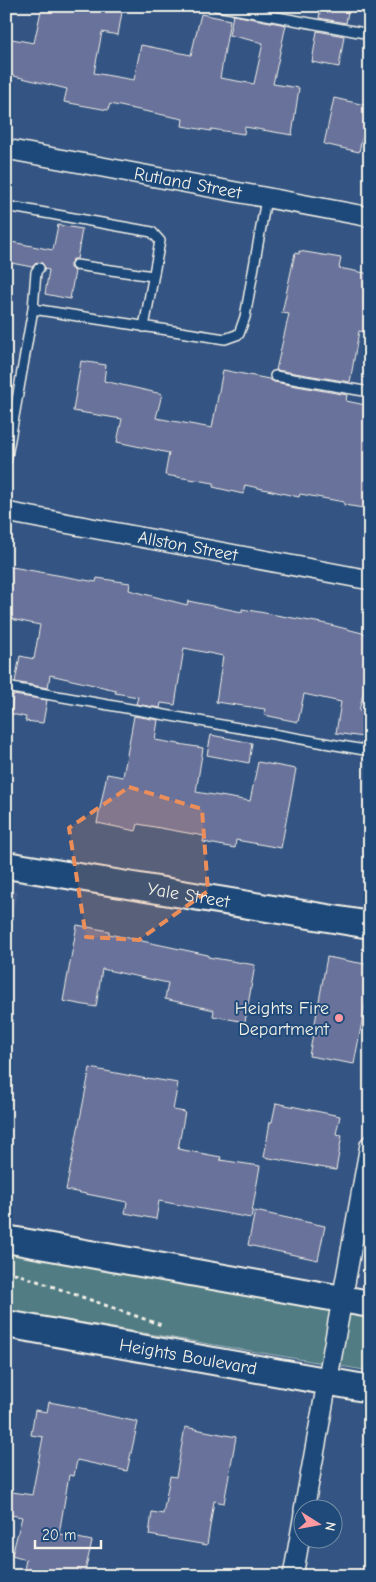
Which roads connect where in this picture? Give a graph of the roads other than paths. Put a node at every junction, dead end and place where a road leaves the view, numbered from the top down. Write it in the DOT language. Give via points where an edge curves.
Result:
graph roads {
  1 [pos="217,6"];
  2 [pos="370,34"];
  3 [pos="6,149"];
  4 [pos="266,199"];
  5 [pos="6,206"];
  6 [pos="370,217"];
  7 [pos="76,265"];
  8 [pos="39,268"];
  9 [pos="154,276"];
  10 [pos="33,310"];
  11 [pos="144,327"];
  12 [pos="276,376"];
  13 [pos="370,392"];
  14 [pos="10,413"];
  15 [pos="6,462"];
  16 [pos="6,512"];
  17 [pos="370,580"];
  18 [pos="6,687"];
  19 [pos="370,751"];
  20 [pos="6,865"];
  21 [pos="370,925"];
  22 [pos="370,1145"];
  23 [pos="6,1239"];
  24 [pos="342,1299"];
  25 [pos="370,1304"];
  26 [pos="6,1324"];
  27 [pos="327,1381"];
  28 [pos="370,1389"];
  29 [pos="306,1500"];
  30 [pos="298,1550"];
  31 [pos="293,1576"];
  1 -- 2 [label="lane"];
  3 -- 4 [label="street, Rutland Street"];
  4 -- 6 [label="street, Rutland Street"];
  4 -- 11 [label="lane" via="245,318 239,334 225,339"];
  5 -- 9 [label="lane" via="152,232 160,241"];
  7 -- 9 [label="lane"];
  8 -- 10 [label="lane"];
  9 -- 11 [label="lane"];
  10 -- 11 [label="lane"];
  10 -- 14 [label="lane"];
  12 -- 13 [label="lane"];
  14 -- 15 [label="lane"];
  16 -- 17 [label="street, Allston Street"];
  18 -- 19 [label="lane"];
  20 -- 21 [label="main road, Yale Street"];
  22 -- 24 [label="street"];
  23 -- 24 [label="main road"];
  24 -- 25 [label="main road"];
  24 -- 27 [label="street"];
  26 -- 27 [label="main road, Heights Boulevard"];
  27 -- 28 [label="main road, Heights Boulevard"];
  27 -- 29 [label="street"];
  30 -- 31 [label="street"];
}
